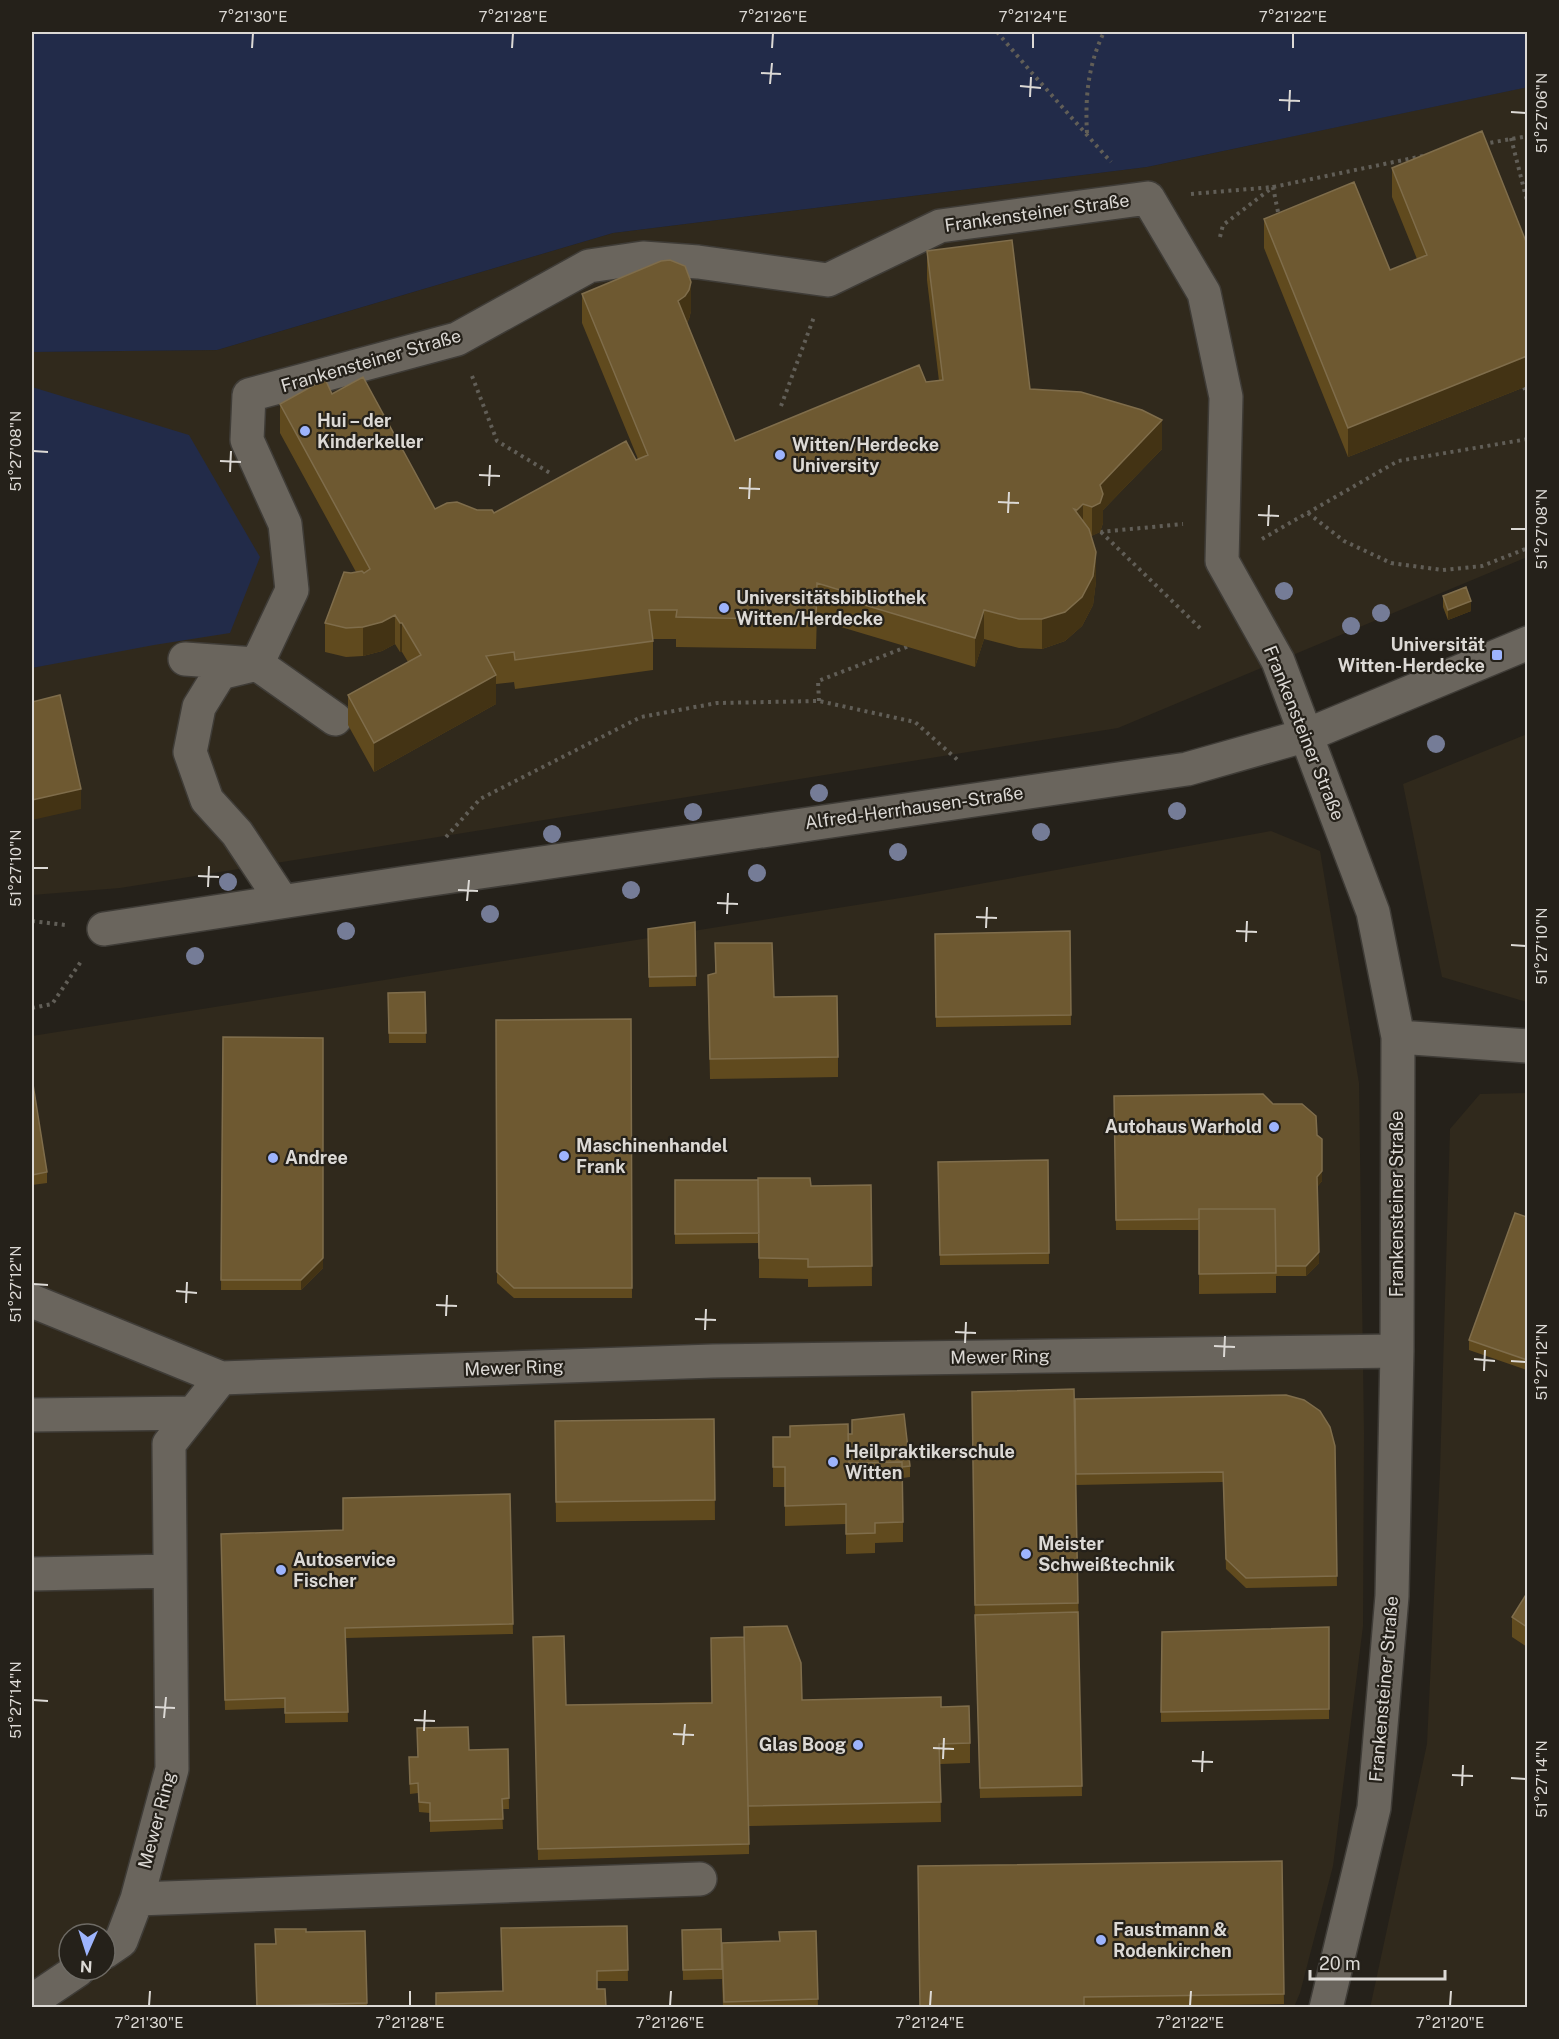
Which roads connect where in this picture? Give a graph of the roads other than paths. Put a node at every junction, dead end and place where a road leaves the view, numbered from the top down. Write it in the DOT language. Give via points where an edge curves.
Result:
graph roads {
  1 [pos="1527,643"];
  2 [pos="184,659"];
  3 [pos="257,664"];
  4 [pos="335,719"];
  5 [pos="1307,735"];
  6 [pos="282,901"];
  7 [pos="104,929"];
  8 [pos="1398,1037"];
  9 [pos="1527,1046"];
  10 [pos="32,1301"];
  11 [pos="1397,1352"];
  12 [pos="221,1378"];
  13 [pos="193,1413"];
  14 [pos="32,1414"];
  15 [pos="170,1571"];
  16 [pos="32,1574"];
  17 [pos="700,1879"];
  18 [pos="137,1899"];
  19 [pos="117,1939"];
  20 [pos="60,1982"];
  21 [pos="32,2001"];
  22 [pos="1326,2007"];
  1 -- 5 [label="street, Alfred-Herrhausen-Straße"];
  2 -- 3 [label="street"];
  3 -- 4 [label="street"];
  3 -- 5 [label="street, Frankensteiner Straße" via="292,590 285,524 248,440 249,395 458,339 589,266 643,258 828,280 940,226 1148,198 1204,293 1226,397 1222,561 1278,661"];
  3 -- 6 [label="street" via="220,673 199,707 190,752 207,800 237,833"];
  5 -- 6 [label="street, Alfred-Herrhausen-Straße" via="1187,769"];
  5 -- 8 [label="street, Frankensteiner Straße" via="1373,912"];
  6 -- 7 [label="street, Alfred-Herrhausen-Straße"];
  8 -- 9 [label="street"];
  8 -- 11 [label="street, Frankensteiner Straße"];
  10 -- 12 [label="street"];
  11 -- 12 [label="street, Mewer Ring" via="712,1361"];
  11 -- 22 [label="street, Frankensteiner Straße" via="1392,1596 1374,1808"];
  12 -- 13 [label="street, Mewer Ring"];
  13 -- 14 [label="street"];
  13 -- 15 [label="street, Mewer Ring" via="169,1444"];
  15 -- 16 [label="street"];
  15 -- 18 [label="street, Mewer Ring" via="172,1769"];
  17 -- 18 [label="street"];
  18 -- 19 [label="street, Mewer Ring"];
  20 -- 21 [label="street"];
}
